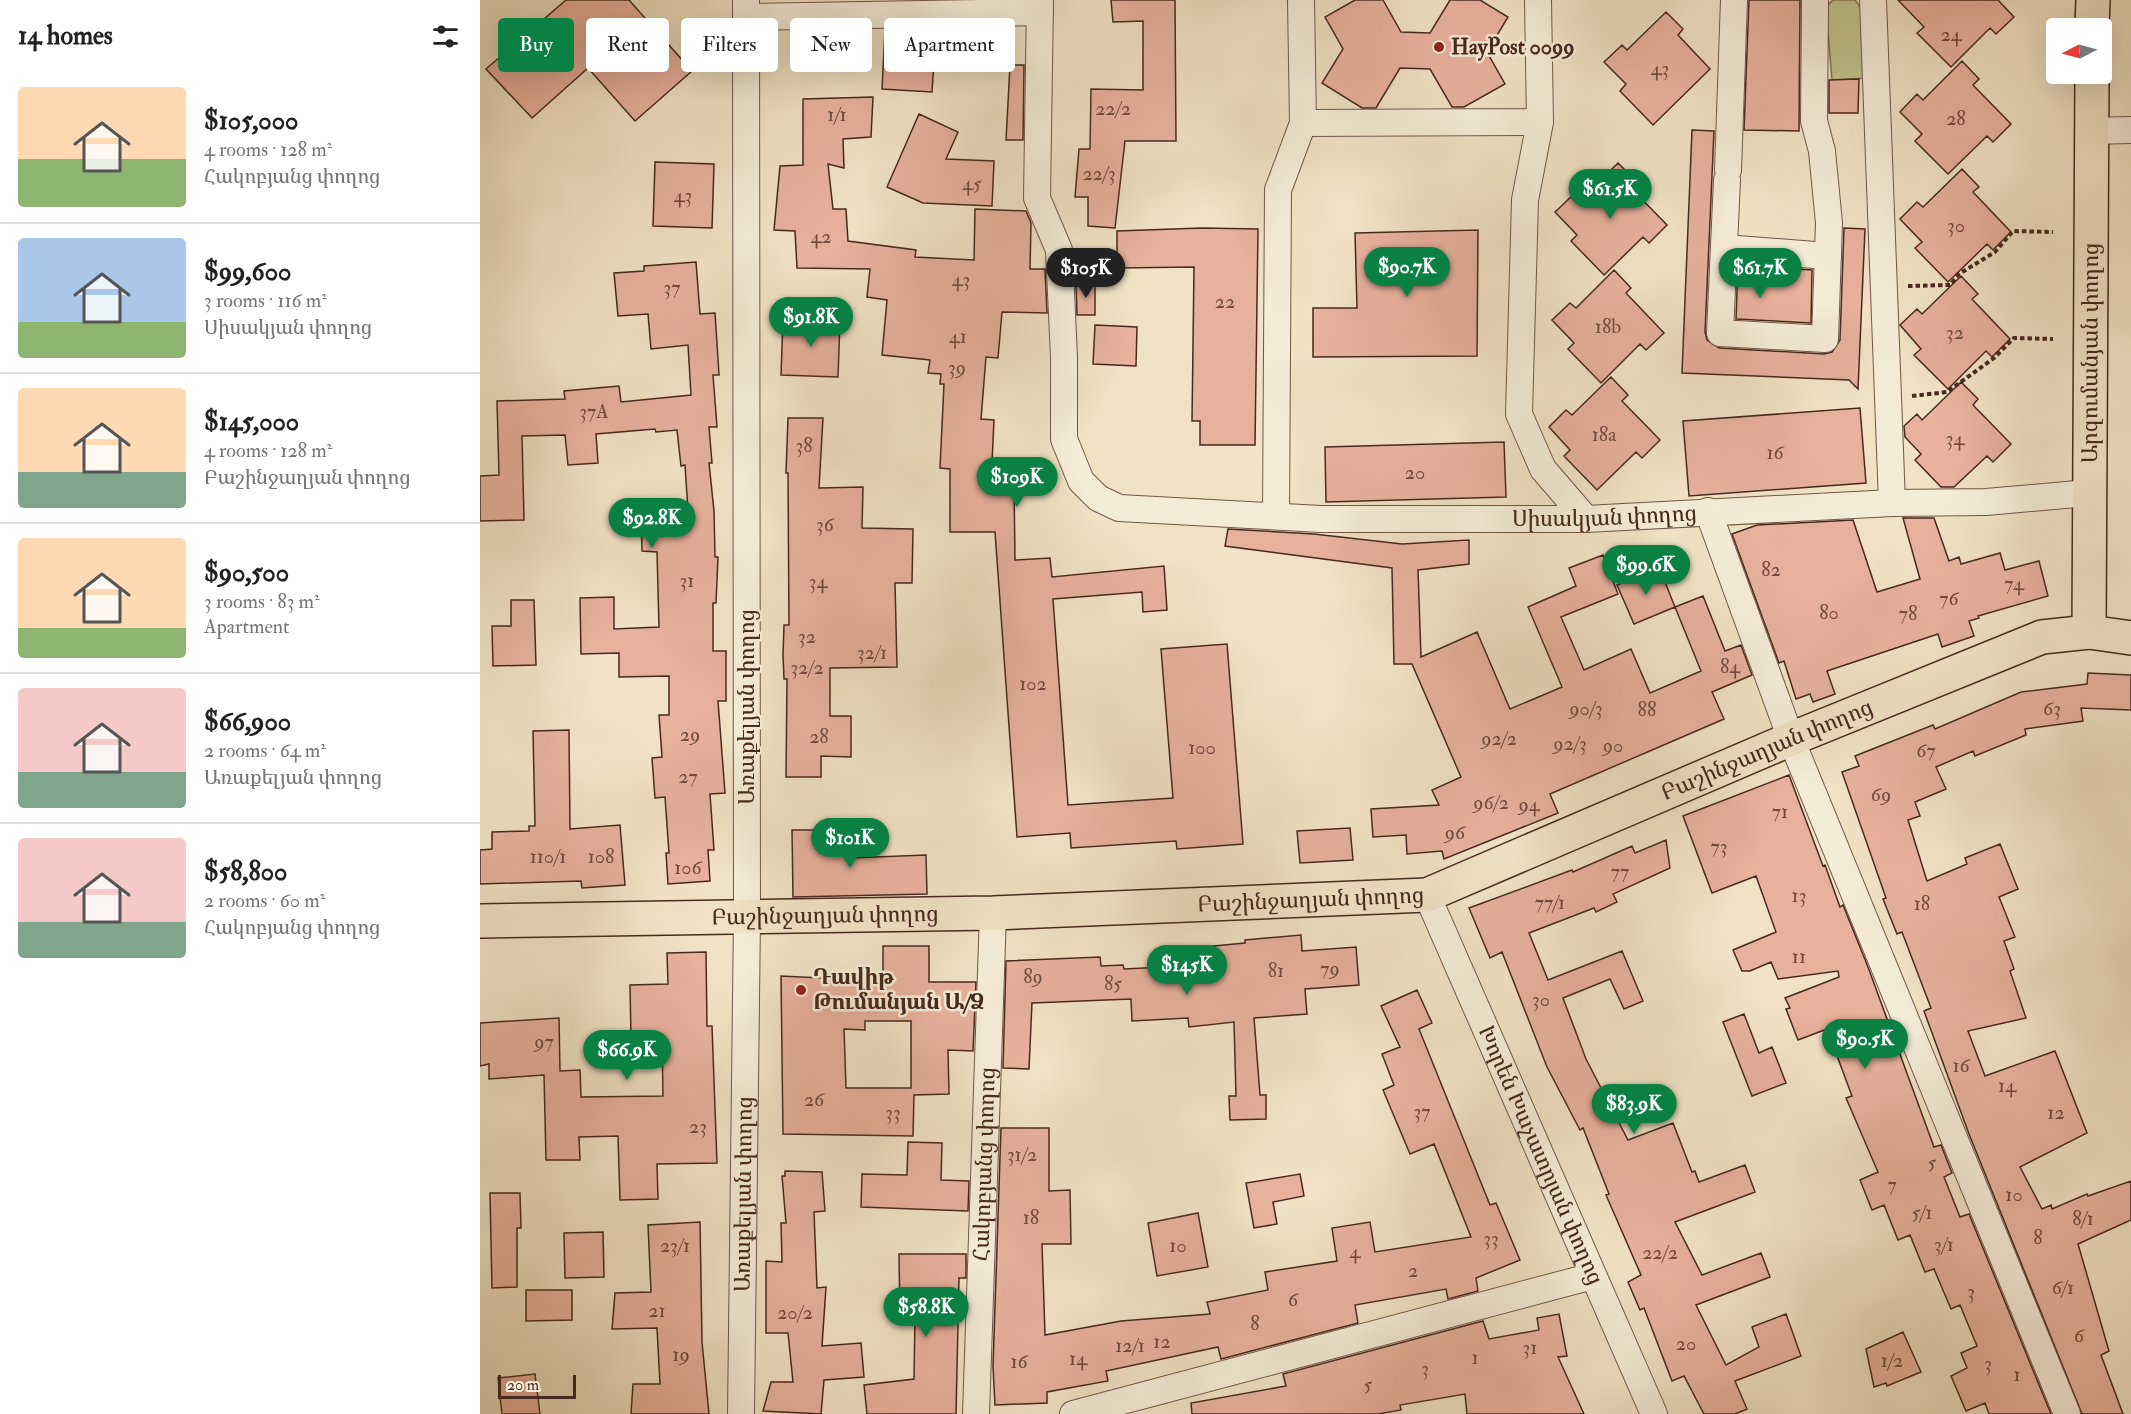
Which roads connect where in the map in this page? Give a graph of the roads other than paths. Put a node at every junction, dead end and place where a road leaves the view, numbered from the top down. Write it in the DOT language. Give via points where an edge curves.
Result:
graph roads {
  1 [pos="1301,0"];
  2 [pos="1538,0"];
  3 [pos="1734,0"];
  4 [pos="1815,0"];
  5 [pos="1873,0"];
  6 [pos="2093,0"];
  7 [pos="1040,6"];
  8 [pos="746,8"];
  9 [pos="2092,18"];
  10 [pos="2092,84"];
  11 [pos="1540,122"];
  12 [pos="1303,123"];
  13 [pos="2131,130"];
  14 [pos="2091,131"];
  15 [pos="1724,248"];
  16 [pos="1828,256"];
  17 [pos="2088,493"];
  18 [pos="1892,503"];
  19 [pos="1708,511"];
  20 [pos="1276,516"];
  21 [pos="1586,519"];
  22 [pos="2089,632"];
  23 [pos="2131,638"];
  24 [pos="1791,739"];
  25 [pos="1427,895"];
  26 [pos="993,913"];
  27 [pos="747,917"];
  28 [pos="480,921"];
  29 [pos="1593,1276"];
  30 [pos="741,1414"];
  31 [pos="976,1414"];
  32 [pos="1073,1414"];
  33 [pos="1654,1414"];
  34 [pos="2067,1414"];
  1 -- 12 [label="street"];
  2 -- 11 [label="street"];
  3 -- 15 [label="street"];
  4 -- 16 [label="street" via="1814,121 1823,161"];
  5 -- 18 [label="street"];
  6 -- 9 [label="main road"];
  7 -- 8 [label="street"];
  7 -- 20 [label="street, Սիսակյան փողոց" via="1037,198 1059,250 1064,439 1081,481 1098,498 1119,508"];
  8 -- 27 [label="street, Առաքելյան փողոց"];
  10 -- 14 [label="main road, Արզումանյան փողոց"];
  11 -- 12 [label="street"];
  11 -- 21 [label="street" via="1525,200 1519,414 1543,470"];
  12 -- 20 [label="street" via="1278,190"];
  13 -- 14 [label="street"];
  14 -- 17 [label="main road, Արզումանյան փողոց"];
  15 -- 16 [label="street"];
  15 -- 16 [label="street" via="1720,333 1825,339"];
  17 -- 18 [label="street, Սիսակյան փողոց" via="1986,502"];
  17 -- 22 [label="main road, Արզումանյան փողոց"];
  18 -- 19 [label="street, Սիսակյան փողոց"];
  19 -- 21 [label="street, Սիսակյան փողոց"];
  19 -- 24 [label="street"];
  20 -- 21 [label="street, Սիսակյան փողոց"];
  22 -- 23 [label="main road"];
  22 -- 24 [label="main road, Բաշինջաղյան փողոց" via="2042,637"];
  24 -- 25 [label="main road, Բաշինջաղյան փողոց"];
  24 -- 34 [label="street"];
  25 -- 26 [label="main road, Բաշինջաղյան փողոց"];
  25 -- 29 [label="street, Խորեն Խաչատրյան փողոց"];
  26 -- 27 [label="main road, Բաշինջաղյան փողոց"];
  26 -- 31 [label="street, Հակոբյանց փողոց"];
  27 -- 28 [label="main road, Բաշինջաղյան փողոց"];
  27 -- 30 [label="street, Առաքելյան փողոց"];
  29 -- 32 [label="street"];
  29 -- 33 [label="street, Խորեն Խաչատրյան փողոց"];
}
